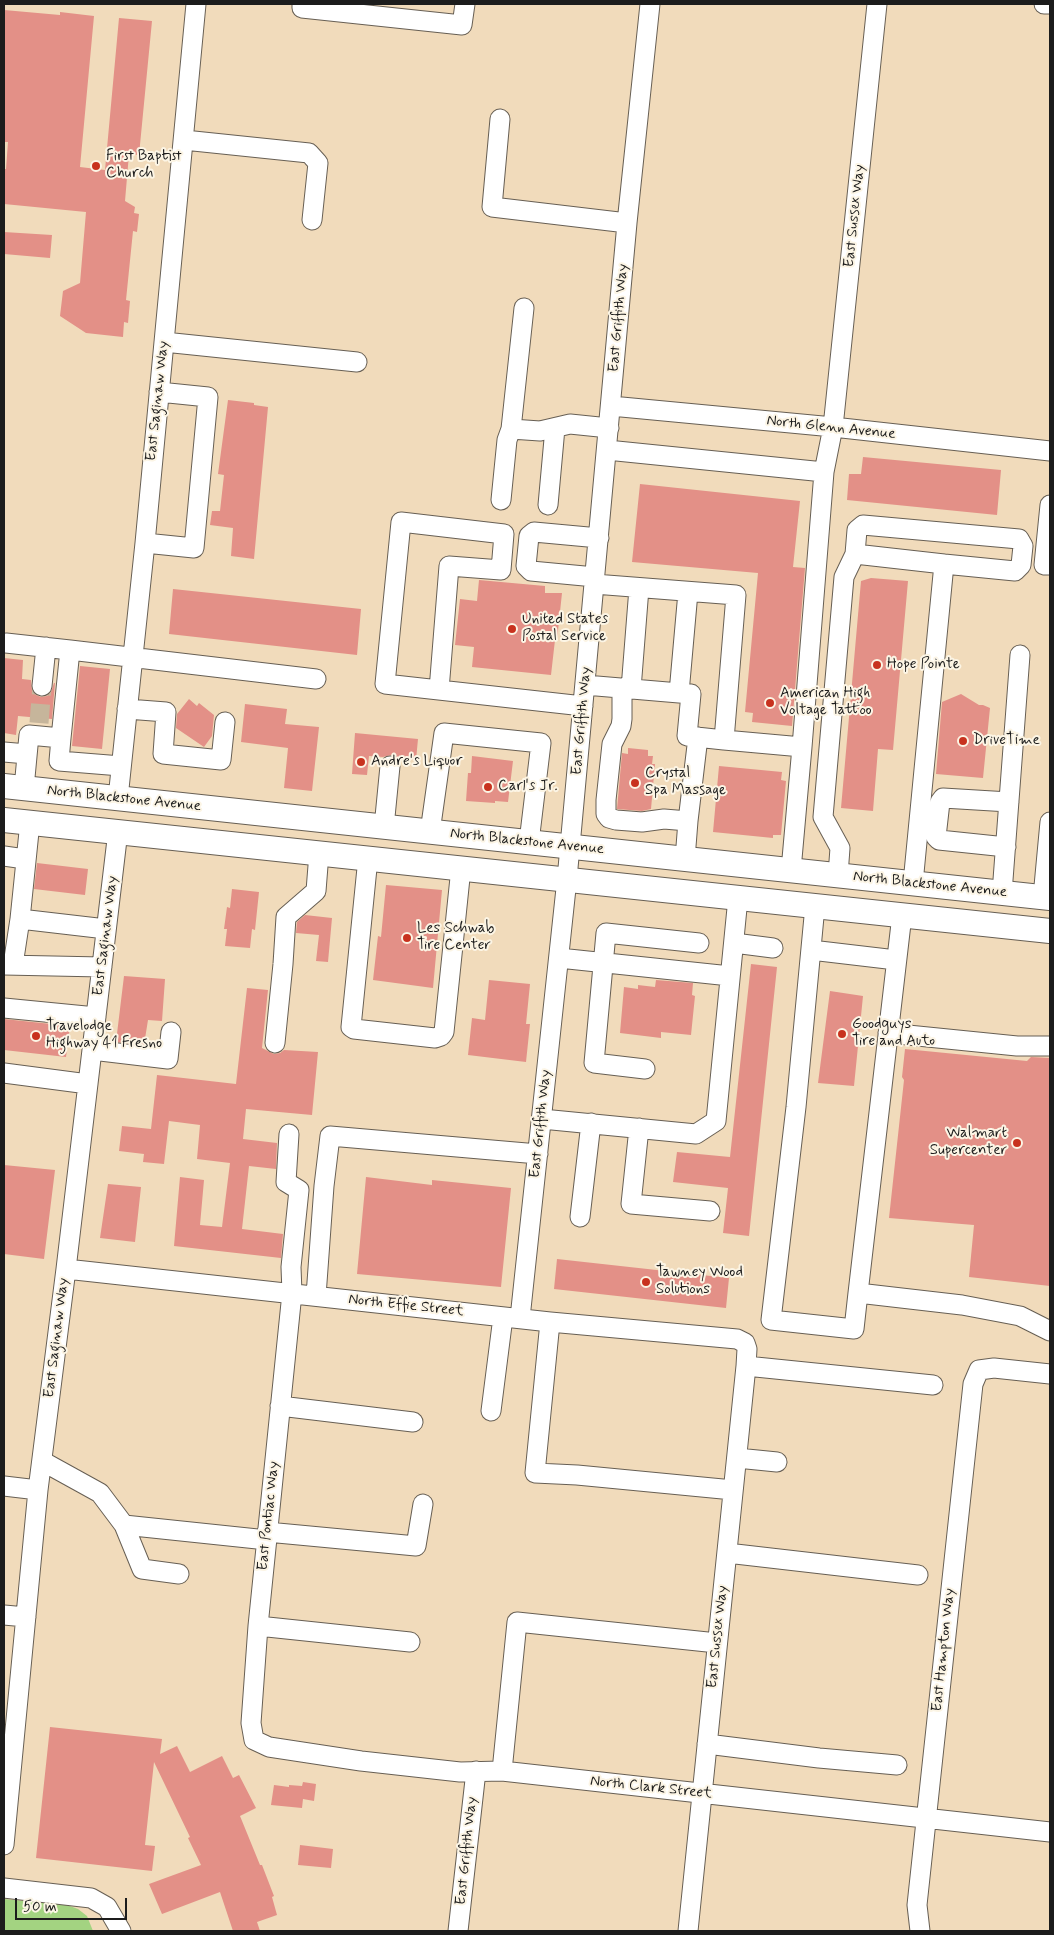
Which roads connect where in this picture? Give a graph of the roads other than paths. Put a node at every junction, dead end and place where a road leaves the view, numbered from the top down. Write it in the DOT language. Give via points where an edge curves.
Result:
graph roads {
  1 [pos="196,4"];
  2 [pos="302,4"];
  3 [pos="464,4"];
  4 [pos="650,4"];
  5 [pos="877,4"];
  6 [pos="1044,4"];
  7 [pos="1050,4"];
  8 [pos="500,119"];
  9 [pos="184,140"];
  10 [pos="312,220"];
  11 [pos="627,223"];
  12 [pos="524,308"];
  13 [pos="164,342"];
  14 [pos="357,362"];
  15 [pos="159,392"];
  16 [pos="611,406"];
  17 [pos="833,427"];
  18 [pos="555,428"];
  19 [pos="609,428"];
  20 [pos="511,429"];
  21 [pos="607,450"];
  22 [pos="1050,451"];
  23 [pos="824,472"];
  24 [pos="501,500"];
  25 [pos="548,505"];
  26 [pos="1050,505"];
  27 [pos="599,538"];
  28 [pos="145,543"];
  29 [pos="855,554"];
  30 [pos="944,564"];
  31 [pos="1047,565"];
  32 [pos="595,581"];
  33 [pos="639,588"];
  34 [pos="688,592"];
  35 [pos="6,643"];
  36 [pos="46,647"];
  37 [pos="70,650"];
  38 [pos="1020,655"];
  39 [pos="133,657"];
  40 [pos="316,679"];
  41 [pos="585,685"];
  42 [pos="42,686"];
  43 [pos="627,688"];
  44 [pos="440,690"];
  45 [pos="680,693"];
  46 [pos="583,706"];
  47 [pos="127,708"];
  48 [pos="225,722"];
  49 [pos="698,737"];
  50 [pos="61,738"];
  51 [pos="724,740"];
  52 [pos="802,747"];
  53 [pos="4,752"];
  54 [pos="27,754"];
  55 [pos="86,763"];
  56 [pos="121,766"];
  57 [pos="390,766"];
  58 [pos="14,787"];
  59 [pos="82,794"];
  60 [pos="118,798"];
  61 [pos="1009,802"];
  62 [pos="244,812"];
  63 [pos="4,820"];
  64 [pos="688,821"];
  65 [pos="30,822"];
  66 [pos="1050,822"];
  67 [pos="384,826"];
  68 [pos="118,831"];
  69 [pos="430,832"];
  70 [pos="529,842"];
  71 [pos="570,846"];
  72 [pos="1006,847"];
  73 [pos="319,853"];
  74 [pos="1049,854"];
  75 [pos="4,856"];
  76 [pos="368,858"];
  77 [pos="25,859"];
  78 [pos="685,859"];
  79 [pos="461,868"];
  80 [pos="791,870"];
  81 [pos="838,875"];
  82 [pos="567,880"];
  83 [pos="913,883"];
  84 [pos="1002,892"];
  85 [pos="1047,897"];
  86 [pos="738,898"];
  87 [pos="815,906"];
  88 [pos="902,915"];
  89 [pos="20,919"];
  90 [pos="106,929"];
  91 [pos="1050,931"];
  92 [pos="699,943"];
  93 [pos="734,943"];
  94 [pos="773,948"];
  95 [pos="811,950"];
  96 [pos="559,958"];
  97 [pos="896,960"];
  98 [pos="604,963"];
  99 [pos="8,965"];
  100 [pos="102,967"];
  101 [pos="730,976"];
  102 [pos="4,1008"];
  103 [pos="96,1017"];
  104 [pos="171,1032"];
  105 [pos="888,1033"];
  106 [pos="275,1043"];
  107 [pos="1050,1046"];
  108 [pos="92,1050"];
  109 [pos="645,1069"];
  110 [pos="4,1073"];
  111 [pos="88,1084"];
  112 [pos="542,1119"];
  113 [pos="591,1124"];
  114 [pos="638,1128"];
  115 [pos="290,1134"];
  116 [pos="538,1154"];
  117 [pos="710,1211"];
  118 [pos="580,1217"];
  119 [pos="66,1269"];
  120 [pos="292,1293"];
  121 [pos="858,1293"];
  122 [pos="316,1296"];
  123 [pos="511,1318"];
  124 [pos="550,1322"];
  125 [pos="1050,1331"];
  126 [pos="745,1343"];
  127 [pos="746,1366"];
  128 [pos="1050,1374"];
  129 [pos="933,1385"];
  130 [pos="280,1406"];
  131 [pos="491,1411"];
  132 [pos="414,1422"];
  133 [pos="736,1458"];
  134 [pos="42,1461"];
  135 [pos="776,1462"];
  136 [pos="4,1486"];
  137 [pos="38,1490"];
  138 [pos="734,1490"];
  139 [pos="423,1504"];
  140 [pos="124,1525"];
  141 [pos="267,1536"];
  142 [pos="727,1553"];
  143 [pos="179,1574"];
  144 [pos="918,1574"];
  145 [pos="4,1615"];
  146 [pos="26,1617"];
  147 [pos="258,1626"];
  148 [pos="410,1642"];
  149 [pos="717,1643"];
  150 [pos="10,1706"];
  151 [pos="9,1738"];
  152 [pos="254,1740"];
  153 [pos="707,1744"];
  154 [pos="897,1765"];
  155 [pos="476,1771"];
  156 [pos="502,1771"];
  157 [pos="701,1794"];
  158 [pos="926,1818"];
  159 [pos="1050,1832"];
  160 [pos="4,1845"];
  161 [pos="4,1888"];
  162 [pos="121,1931"];
  163 [pos="458,1931"];
  164 [pos="688,1931"];
  165 [pos="920,1931"];
  1 -- 9 [label="street, East Saginaw Way"];
  2 -- 3 [label="street" via="302,8 462,25"];
  4 -- 11 [label="street, East Griffith Way"];
  5 -- 17 [label="street, East Sussex Way"];
  6 -- 7 [label="street"];
  8 -- 11 [label="street" via="492,207"];
  9 -- 10 [label="street" via="309,153 318,163"];
  9 -- 13 [label="street, East Saginaw Way"];
  11 -- 16 [label="street, East Griffith Way"];
  12 -- 20 [label="street"];
  13 -- 14 [label="street"];
  13 -- 15 [label="street, East Saginaw Way"];
  15 -- 28 [label="street, East Saginaw Way"];
  15 -- 28 [label="street" via="208,396 194,548"];
  16 -- 17 [label="street, North Glenn Avenue"];
  16 -- 19 [label="street, East Griffith Way"];
  17 -- 22 [label="street, North Glenn Avenue"];
  17 -- 23 [label="street, East Sussex Way"];
  18 -- 19 [label="street" via="570,424"];
  18 -- 20 [label="street" via="540,431"];
  18 -- 25 [label="street"];
  19 -- 21 [label="street, East Griffith Way"];
  20 -- 24 [label="street"];
  21 -- 23 [label="street"];
  21 -- 27 [label="street, East Griffith Way"];
  23 -- 52 [label="street, East Sussex Way"];
  26 -- 31 [label="street"];
  27 -- 32 [label="street, East Griffith Way"];
  27 -- 32 [label="street" via="534,532 529,536 526,566 531,571"];
  28 -- 39 [label="street, East Saginaw Way"];
  29 -- 30 [label="street"];
  29 -- 30 [label="street" via="857,530 864,525 1018,540 1023,546 1021,565 1015,571"];
  29 -- 81 [label="street" via="844,577 823,817 840,848"];
  30 -- 83 [label="street"];
  32 -- 33 [label="street"];
  32 -- 41 [label="street, East Griffith Way"];
  33 -- 34 [label="street"];
  33 -- 43 [label="street"];
  34 -- 45 [label="street"];
  34 -- 51 [label="street" via="736,596"];
  35 -- 36 [label="street"];
  36 -- 37 [label="street"];
  36 -- 42 [label="street"];
  37 -- 39 [label="street"];
  37 -- 50 [label="street"];
  38 -- 61 [label="street"];
  39 -- 40 [label="street"];
  39 -- 47 [label="street, East Saginaw Way"];
  41 -- 43 [label="street"];
  41 -- 46 [label="street, East Griffith Way"];
  43 -- 45 [label="street"];
  43 -- 64 [label="street" via="621,726 612,744 606,814 616,820"];
  44 -- 44 [label="street" via="385,684 401,522 504,534 501,570 449,566"];
  44 -- 46 [label="street"];
  45 -- 49 [label="street" via="691,694 687,736"];
  46 -- 71 [label="street, East Griffith Way"];
  47 -- 48 [label="street" via="166,712 163,754 221,760"];
  47 -- 56 [label="street, East Saginaw Way"];
  49 -- 51 [label="street"];
  49 -- 64 [label="street"];
  50 -- 54 [label="street" via="39,729 29,735"];
  50 -- 55 [label="street" via="60,761"];
  51 -- 52 [label="street"];
  52 -- 80 [label="street, East Sussex Way"];
  53 -- 54 [label="street"];
  54 -- 58 [label="street"];
  55 -- 56 [label="street"];
  55 -- 59 [label="street"];
  56 -- 60 [label="street, East Saginaw Way"];
  57 -- 67 [label="street"];
  58 -- 59 [label="main road, North Blackstone Avenue"];
  59 -- 60 [label="main road, North Blackstone Avenue"];
  60 -- 62 [label="main road, North Blackstone Avenue"];
  60 -- 65 [label="main road" via="115,808 108,812 94,814 50,809"];
  61 -- 72 [label="street"];
  61 -- 72 [label="street" via="943,798 936,836 939,840"];
  62 -- 67 [label="main road, North Blackstone Avenue"];
  62 -- 68 [label="main road" via="208,822 131,817 122,822"];
  63 -- 65 [label="main road"];
  64 -- 78 [label="street"];
  65 -- 68 [label="main road"];
  65 -- 77 [label="street"];
  66 -- 74 [label="street"];
  67 -- 69 [label="main road, North Blackstone Avenue"];
  68 -- 73 [label="main road"];
  68 -- 90 [label="street, East Saginaw Way"];
  69 -- 70 [label="main road, North Blackstone Avenue"];
  69 -- 70 [label="street" via="444,733 541,743"];
  70 -- 71 [label="main road, North Blackstone Avenue"];
  71 -- 78 [label="main road, North Blackstone Avenue"];
  71 -- 82 [label="street, East Griffith Way"];
  72 -- 84 [label="street"];
  73 -- 76 [label="main road"];
  73 -- 106 [label="street" via="316,891 286,917"];
  74 -- 85 [label="street"];
  75 -- 77 [label="street"];
  76 -- 79 [label="main road"];
  76 -- 79 [label="street" via="351,1027 435,1038 444,1032"];
  77 -- 89 [label="street"];
  78 -- 80 [label="main road, North Blackstone Avenue"];
  79 -- 82 [label="main road"];
  80 -- 81 [label="main road, North Blackstone Avenue"];
  81 -- 83 [label="main road, North Blackstone Avenue"];
  82 -- 86 [label="main road"];
  82 -- 96 [label="street, East Griffith Way"];
  83 -- 84 [label="main road, North Blackstone Avenue"];
  84 -- 85 [label="main road, North Blackstone Avenue"];
  86 -- 87 [label="main road"];
  86 -- 93 [label="street"];
  87 -- 88 [label="main road"];
  87 -- 95 [label="street"];
  88 -- 91 [label="main road"];
  88 -- 97 [label="street"];
  89 -- 90 [label="street"];
  89 -- 99 [label="street"];
  90 -- 100 [label="street, East Saginaw Way"];
  92 -- 98 [label="street" via="606,933"];
  93 -- 94 [label="street"];
  93 -- 101 [label="street"];
  95 -- 97 [label="street"];
  95 -- 121 [label="street" via="771,1320 854,1328"];
  96 -- 98 [label="street"];
  96 -- 112 [label="street, East Griffith Way"];
  97 -- 105 [label="street"];
  98 -- 101 [label="street"];
  98 -- 109 [label="street" via="594,1063"];
  99 -- 100 [label="street"];
  100 -- 103 [label="street, East Saginaw Way"];
  101 -- 114 [label="street" via="716,1121 696,1134"];
  102 -- 103 [label="street"];
  103 -- 108 [label="street, East Saginaw Way"];
  104 -- 108 [label="street" via="168,1059"];
  105 -- 107 [label="street" via="1017,1046"];
  105 -- 121 [label="street"];
  108 -- 111 [label="street, East Saginaw Way"];
  110 -- 111 [label="street"];
  111 -- 119 [label="street, East Saginaw Way"];
  112 -- 113 [label="street"];
  112 -- 116 [label="street, East Griffith Way"];
  113 -- 114 [label="street"];
  113 -- 118 [label="street"];
  114 -- 117 [label="street" via="631,1204"];
  115 -- 120 [label="street, East Pontiac Way" via="286,1182 299,1190 291,1267"];
  116 -- 122 [label="street" via="330,1136"];
  116 -- 123 [label="street, East Griffith Way"];
  119 -- 120 [label="street, North Effie Street"];
  119 -- 134 [label="street, East Saginaw Way"];
  120 -- 122 [label="street, North Effie Street"];
  120 -- 130 [label="street, East Pontiac Way"];
  121 -- 125 [label="street" via="962,1305 1020,1316"];
  122 -- 123 [label="street, North Effie Street"];
  123 -- 124 [label="street, North Effie Street"];
  123 -- 131 [label="street, East Griffith Way"];
  124 -- 126 [label="street, North Effie Street" via="737,1339"];
  124 -- 138 [label="street" via="535,1473"];
  126 -- 127 [label="street, East Sussex Way"];
  127 -- 129 [label="street"];
  127 -- 133 [label="street, East Sussex Way"];
  128 -- 158 [label="street, East Hampton Way" via="994,1368 979,1370 973,1384"];
  130 -- 132 [label="street"];
  130 -- 141 [label="street, East Pontiac Way"];
  133 -- 135 [label="street"];
  133 -- 138 [label="street, East Sussex Way"];
  134 -- 137 [label="street, East Saginaw Way"];
  134 -- 140 [label="street" via="100,1493"];
  136 -- 137 [label="street"];
  137 -- 146 [label="street, East Saginaw Way"];
  138 -- 142 [label="street, East Sussex Way"];
  139 -- 141 [label="street" via="416,1546"];
  140 -- 141 [label="street"];
  140 -- 143 [label="street" via="142,1570"];
  141 -- 147 [label="street, East Pontiac Way"];
  142 -- 144 [label="street"];
  142 -- 149 [label="street, East Sussex Way"];
  145 -- 146 [label="street"];
  146 -- 150 [label="street, East Saginaw Way"];
  147 -- 148 [label="street"];
  147 -- 152 [label="street, East Pontiac Way" via="251,1723"];
  149 -- 153 [label="street, East Sussex Way"];
  149 -- 156 [label="street" via="517,1622"];
  150 -- 151 [label="street, East Saginaw Way"];
  151 -- 160 [label="street, East Saginaw Way"];
  152 -- 155 [label="street, North Clark Street" via="269,1747 361,1761"];
  153 -- 154 [label="street"];
  153 -- 157 [label="street, East Sussex Way"];
  155 -- 156 [label="street, North Clark Street"];
  155 -- 163 [label="street, East Griffith Way"];
  156 -- 157 [label="street, North Clark Street"];
  157 -- 158 [label="street, North Clark Street"];
  157 -- 164 [label="street, East Sussex Way"];
  158 -- 159 [label="street, North Clark Street"];
  158 -- 165 [label="street, East Hampton Way" via="917,1905"];
  161 -- 162 [label="street" via="91,1898 107,1907"];
}
